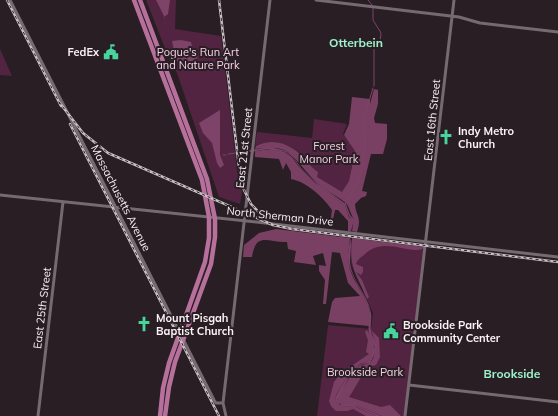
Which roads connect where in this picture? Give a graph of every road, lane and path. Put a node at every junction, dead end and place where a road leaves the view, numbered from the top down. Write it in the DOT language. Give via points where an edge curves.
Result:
graph roads {
  1 [pos="10,0"];
  2 [pos="134,0"];
  3 [pos="140,0"];
  4 [pos="270,0"];
  5 [pos="316,0"];
  6 [pos="454,0"];
  7 [pos="452,16"];
  8 [pos="558,32"];
  9 [pos="0,194"];
  10 [pos="64,202"];
  11 [pos="116,207"];
  12 [pos="245,221"];
  13 [pos="427,242"];
  14 [pos="558,258"];
  15 [pos="191,312"];
  16 [pos="409,385"];
  17 [pos="164,391"];
  18 [pos="163,401"];
  19 [pos="558,402"];
  20 [pos="224,403"];
  21 [pos="38,416"];
  22 [pos="159,416"];
  23 [pos="166,416"];
  24 [pos="226,416"];
  25 [pos="405,416"];
  1 -- 11 [label="main road, Massachusetts Avenue"];
  2 -- 15 [label="highway" via="206,194 209,223 206,262 191,303"];
  3 -- 15 [label="highway" via="212,197 215,224 212,260 197,304"];
  4 -- 12 [label="main road, East 21st Street"];
  5 -- 7 [label="main road"];
  6 -- 7 [label="main road, East 16th Street"];
  7 -- 8 [label="main road" via="483,23"];
  7 -- 13 [label="main road, East 16th Street"];
  9 -- 10 [label="main road, North Sherman Drive"];
  10 -- 11 [label="main road, North Sherman Drive"];
  10 -- 21 [label="main road, East 25th Street"];
  11 -- 12 [label="main road, North Sherman Drive"];
  11 -- 20 [label="main road, Massachusetts Avenue" via="216,403"];
  12 -- 13 [label="main road, North Sherman Drive"];
  12 -- 20 [label="main road, East 21st Street"];
  13 -- 14 [label="main road, North Sherman Drive"];
  13 -- 16 [label="main road, East 16th Street"];
  15 -- 17 [label="highway" via="171,377"];
  15 -- 17 [label="highway" via="182,326 167,369"];
  16 -- 19 [label="main road"];
  16 -- 25 [label="main road, East 16th Street"];
  17 -- 18 [label="highway"];
  17 -- 18 [label="highway"];
  18 -- 22 [label="highway"];
  18 -- 23 [label="highway"];
  20 -- 24 [label="main road, East 21st Street"];
}
